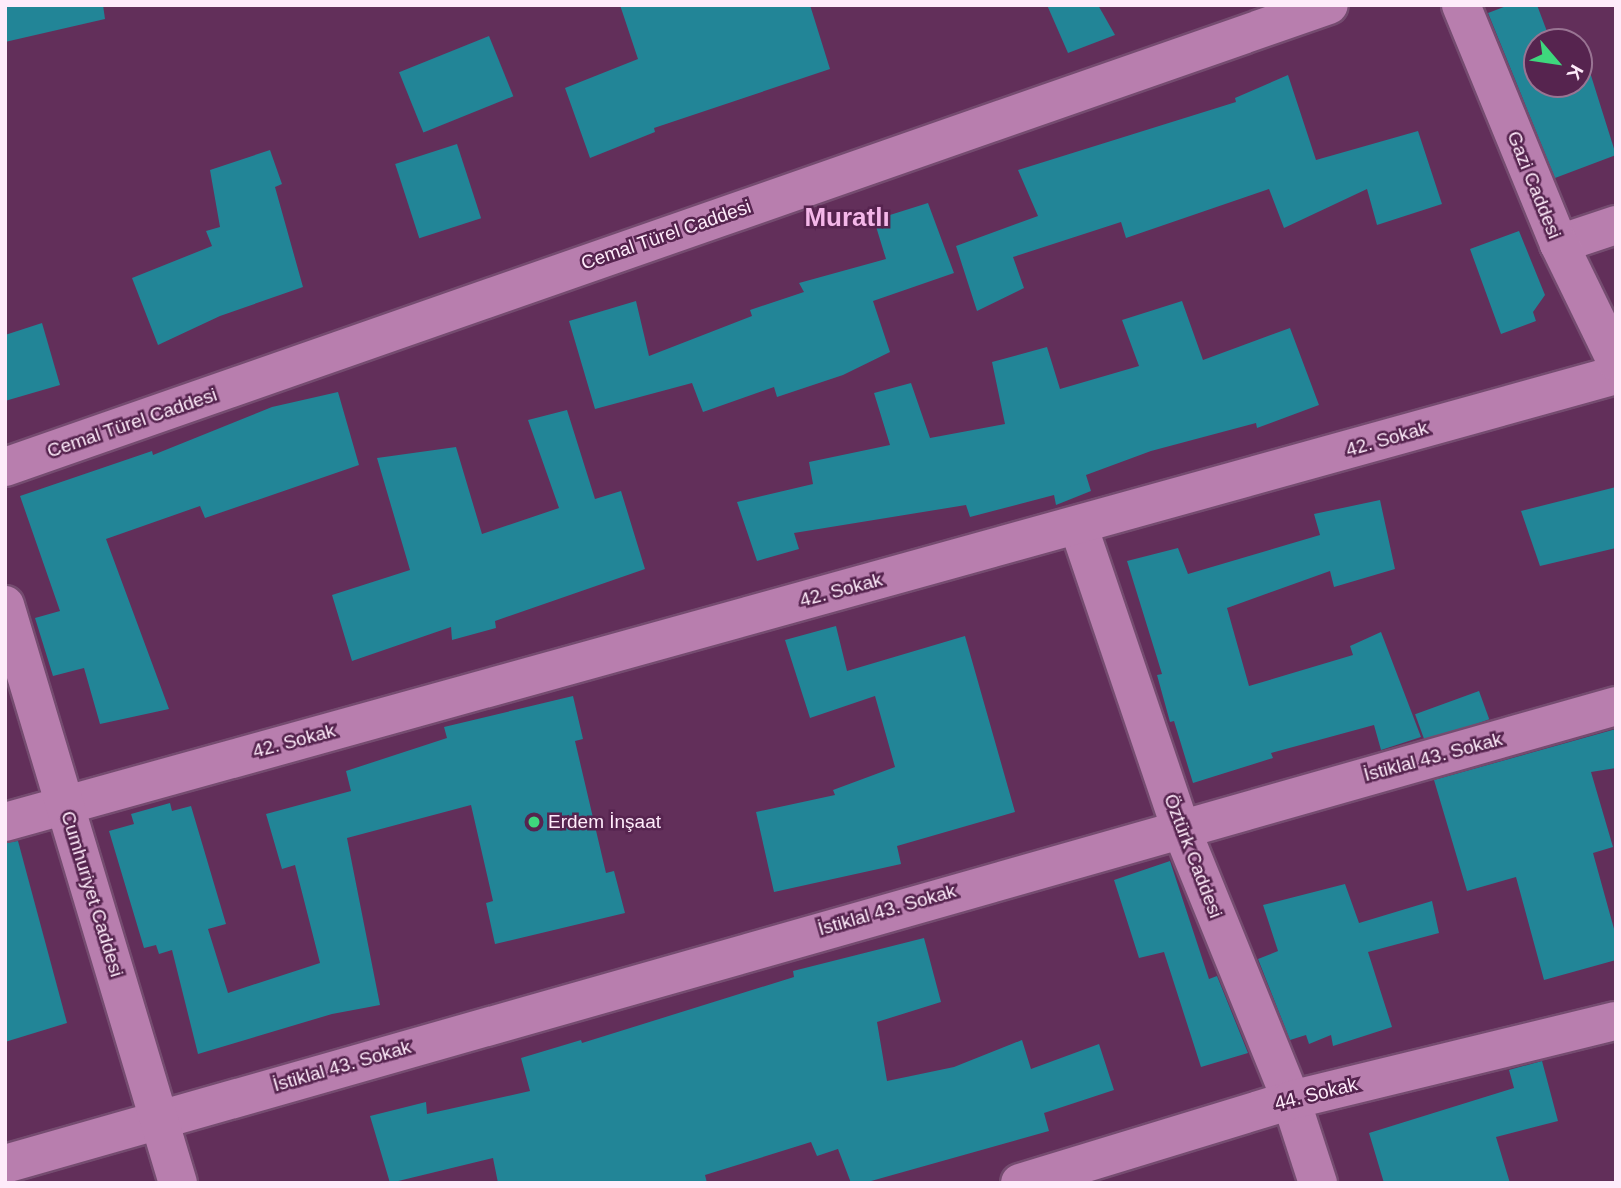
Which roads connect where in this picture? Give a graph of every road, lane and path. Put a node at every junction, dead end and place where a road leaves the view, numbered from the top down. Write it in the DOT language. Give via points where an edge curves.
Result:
graph roads {
  1 [pos="1329,5"];
  2 [pos="1461,5"];
  3 [pos="1616,225"];
  4 [pos="1559,244"];
  5 [pos="1616,361"];
  6 [pos="1616,375"];
  7 [pos="5,467"];
  8 [pos="1078,525"];
  9 [pos="5,605"];
  10 [pos="1616,706"];
  11 [pos="65,804"];
  12 [pos="5,822"];
  13 [pos="1180,827"];
  14 [pos="1616,1021"];
  15 [pos="1291,1100"];
  16 [pos="159,1118"];
  17 [pos="5,1164"];
  18 [pos="178,1183"];
  19 [pos="1020,1183"];
  20 [pos="1318,1183"];
  1 -- 7 [label="street, Cemal Türel Caddesi"];
  2 -- 4 [label="street, Gazi Caddesi"];
  3 -- 4 [label="street"];
  4 -- 5 [label="street, Gazi Caddesi"];
  6 -- 8 [label="street, 42. Sokak"];
  8 -- 11 [label="street, 42. Sokak"];
  8 -- 13 [label="street, Öztürk Caddesi"];
  9 -- 11 [label="street, Cumhuriyet Caddesi"];
  10 -- 13 [label="street, İstiklal 43. Sokak"];
  11 -- 12 [label="street, 42. Sokak"];
  11 -- 16 [label="street, Cumhuriyet Caddesi"];
  13 -- 15 [label="street, Öztürk Caddesi"];
  13 -- 16 [label="street, İstiklal 43. Sokak"];
  14 -- 15 [label="street, 44. Sokak"];
  15 -- 19 [label="street, 44. Sokak"];
  15 -- 20 [label="street, Öztürk Caddesi"];
  16 -- 17 [label="street, İstiklal 43. Sokak"];
  16 -- 18 [label="street, Cumhuriyet Caddesi"];
}
